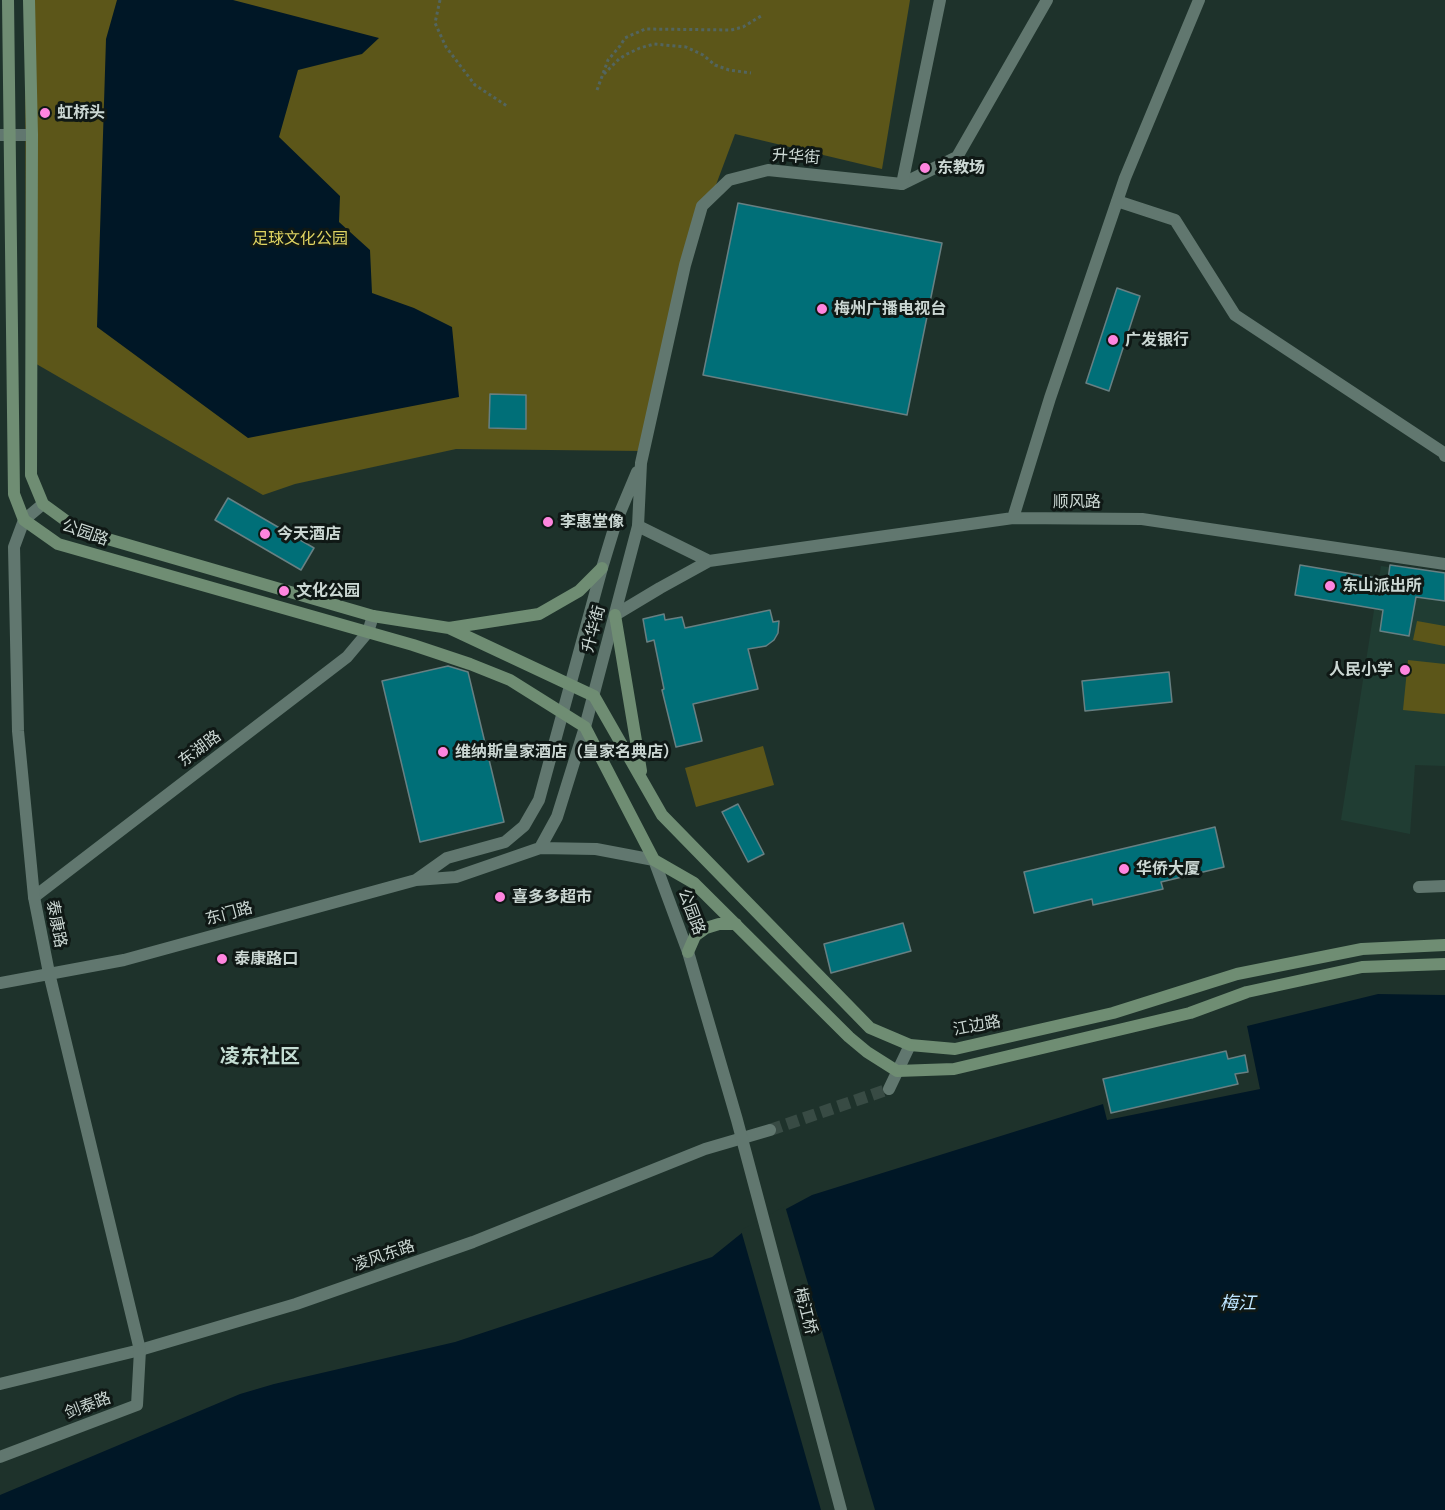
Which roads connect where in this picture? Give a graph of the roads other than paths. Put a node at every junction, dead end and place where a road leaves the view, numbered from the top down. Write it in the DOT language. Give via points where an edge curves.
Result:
graph roads {
  1 [pos="8,0"];
  2 [pos="28,0"];
  3 [pos="940,0"];
  4 [pos="1047,0"];
  5 [pos="1199,0"];
  6 [pos="0,135"];
  7 [pos="32,135"];
  8 [pos="902,184"];
  9 [pos="1118,201"];
  10 [pos="1445,456"];
  11 [pos="641,463"];
  12 [pos="44,504"];
  13 [pos="1013,518"];
  14 [pos="24,520"];
  15 [pos="638,526"];
  16 [pos="709,561"];
  17 [pos="1445,564"];
  18 [pos="602,568"];
  19 [pos="615,615"];
  20 [pos="373,616"];
  21 [pos="449,628"];
  22 [pos="368,633"];
  23 [pos="570,685"];
  24 [pos="594,696"];
  25 [pos="563,713"];
  26 [pos="585,727"];
  27 [pos="642,778"];
  28 [pos="540,848"];
  29 [pos="654,860"];
  30 [pos="416,880"];
  31 [pos="1419,886"];
  32 [pos="1445,886"];
  33 [pos="34,897"];
  34 [pos="736,924"];
  35 [pos="1445,945"];
  36 [pos="688,952"];
  37 [pos="1445,964"];
  38 [pos="49,974"];
  39 [pos="0,983"];
  40 [pos="910,1045"];
  41 [pos="897,1071"];
  42 [pos="889,1089"];
  43 [pos="737,1120"];
  44 [pos="770,1130"];
  45 [pos="140,1350"];
  46 [pos="0,1384"];
  47 [pos="0,1457"];
  48 [pos="841,1510"];
  1 -- 14 [label="main road" via="14,494"];
  2 -- 7 [label="main road, 公园路"];
  3 -- 8 [label="street"];
  4 -- 8 [label="street" via="957,157"];
  5 -- 9 [label="street"];
  6 -- 7 [label="street"];
  7 -- 12 [label="main road, 公园路" via="31,475"];
  8 -- 11 [label="street, 升华街" via="768,170 729,180 702,206"];
  9 -- 10 [label="street" via="1175,220 1235,315"];
  9 -- 13 [label="street"];
  11 -- 15 [label="street, 升华街"];
  11 -- 18 [label="street, 升华街"];
  12 -- 14 [label="street"];
  12 -- 20 [label="main road, 公园路" via="80,531"];
  13 -- 16 [label="street, 顺风路"];
  13 -- 17 [label="street, 顺风路" via="1142,519"];
  14 -- 22 [label="main road, 公园路" via="58,544"];
  14 -- 33 [label="street, 泰康路" via="14,547 17,720"];
  15 -- 16 [label="street"];
  15 -- 19 [label="street, 升华街"];
  16 -- 19 [label="street, 顺风路"];
  18 -- 21 [label="main road" via="579,591 539,614"];
  18 -- 23 [label="street, 升华街"];
  19 -- 24 [label="street, 升华街"];
  19 -- 27 [label="main road"];
  20 -- 21 [label="main road, 公园路"];
  20 -- 22 [label="street, 东湖路"];
  21 -- 23 [label="main road, 公园路"];
  22 -- 25 [label="main road, 公园路" via="510,680"];
  22 -- 33 [label="street, 东湖路" via="347,657"];
  23 -- 24 [label="main road, 公园路"];
  23 -- 25 [label="street, 升华街"];
  24 -- 26 [label="street, 升华街"];
  24 -- 27 [label="main road, 江边路"];
  25 -- 26 [label="main road, 公园路"];
  25 -- 30 [label="street, 东门路" via="539,800 524,826 505,842 447,858"];
  26 -- 28 [label="street" via="557,818"];
  26 -- 29 [label="main road, 公园路"];
  27 -- 40 [label="main road, 江边路" via="662,815 870,1028"];
  28 -- 29 [label="street" via="596,849"];
  28 -- 30 [label="street, 东门路" via="456,877"];
  29 -- 34 [label="main road" via="694,883"];
  29 -- 36 [label="street, 公园路"];
  30 -- 38 [label="street, 东门路" via="123,960"];
  31 -- 32 [label="street"];
  33 -- 38 [label="street, 泰康路"];
  34 -- 36 [label="main road" via="706,928 695,936"];
  34 -- 41 [label="main road" via="849,1036"];
  35 -- 40 [label="main road, 江边路" via="1362,949 1237,974 1113,1013 955,1049"];
  36 -- 43 [label="street, 公园路"];
  37 -- 41 [label="main road" via="1362,967 1247,992 1190,1013 954,1069"];
  38 -- 39 [label="street, 东门路"];
  38 -- 45 [label="street, 泰康路"];
  40 -- 41 [label="street"];
  41 -- 42 [label="street"];
  43 -- 48 [label="street, 梅江桥"];
  44 -- 45 [label="street, 凌风东路" via="705,1149 462,1246 296,1304"];
  45 -- 46 [label="street, 凌风东路"];
  45 -- 47 [label="street, 剑泰路" via="136,1405"];
}
